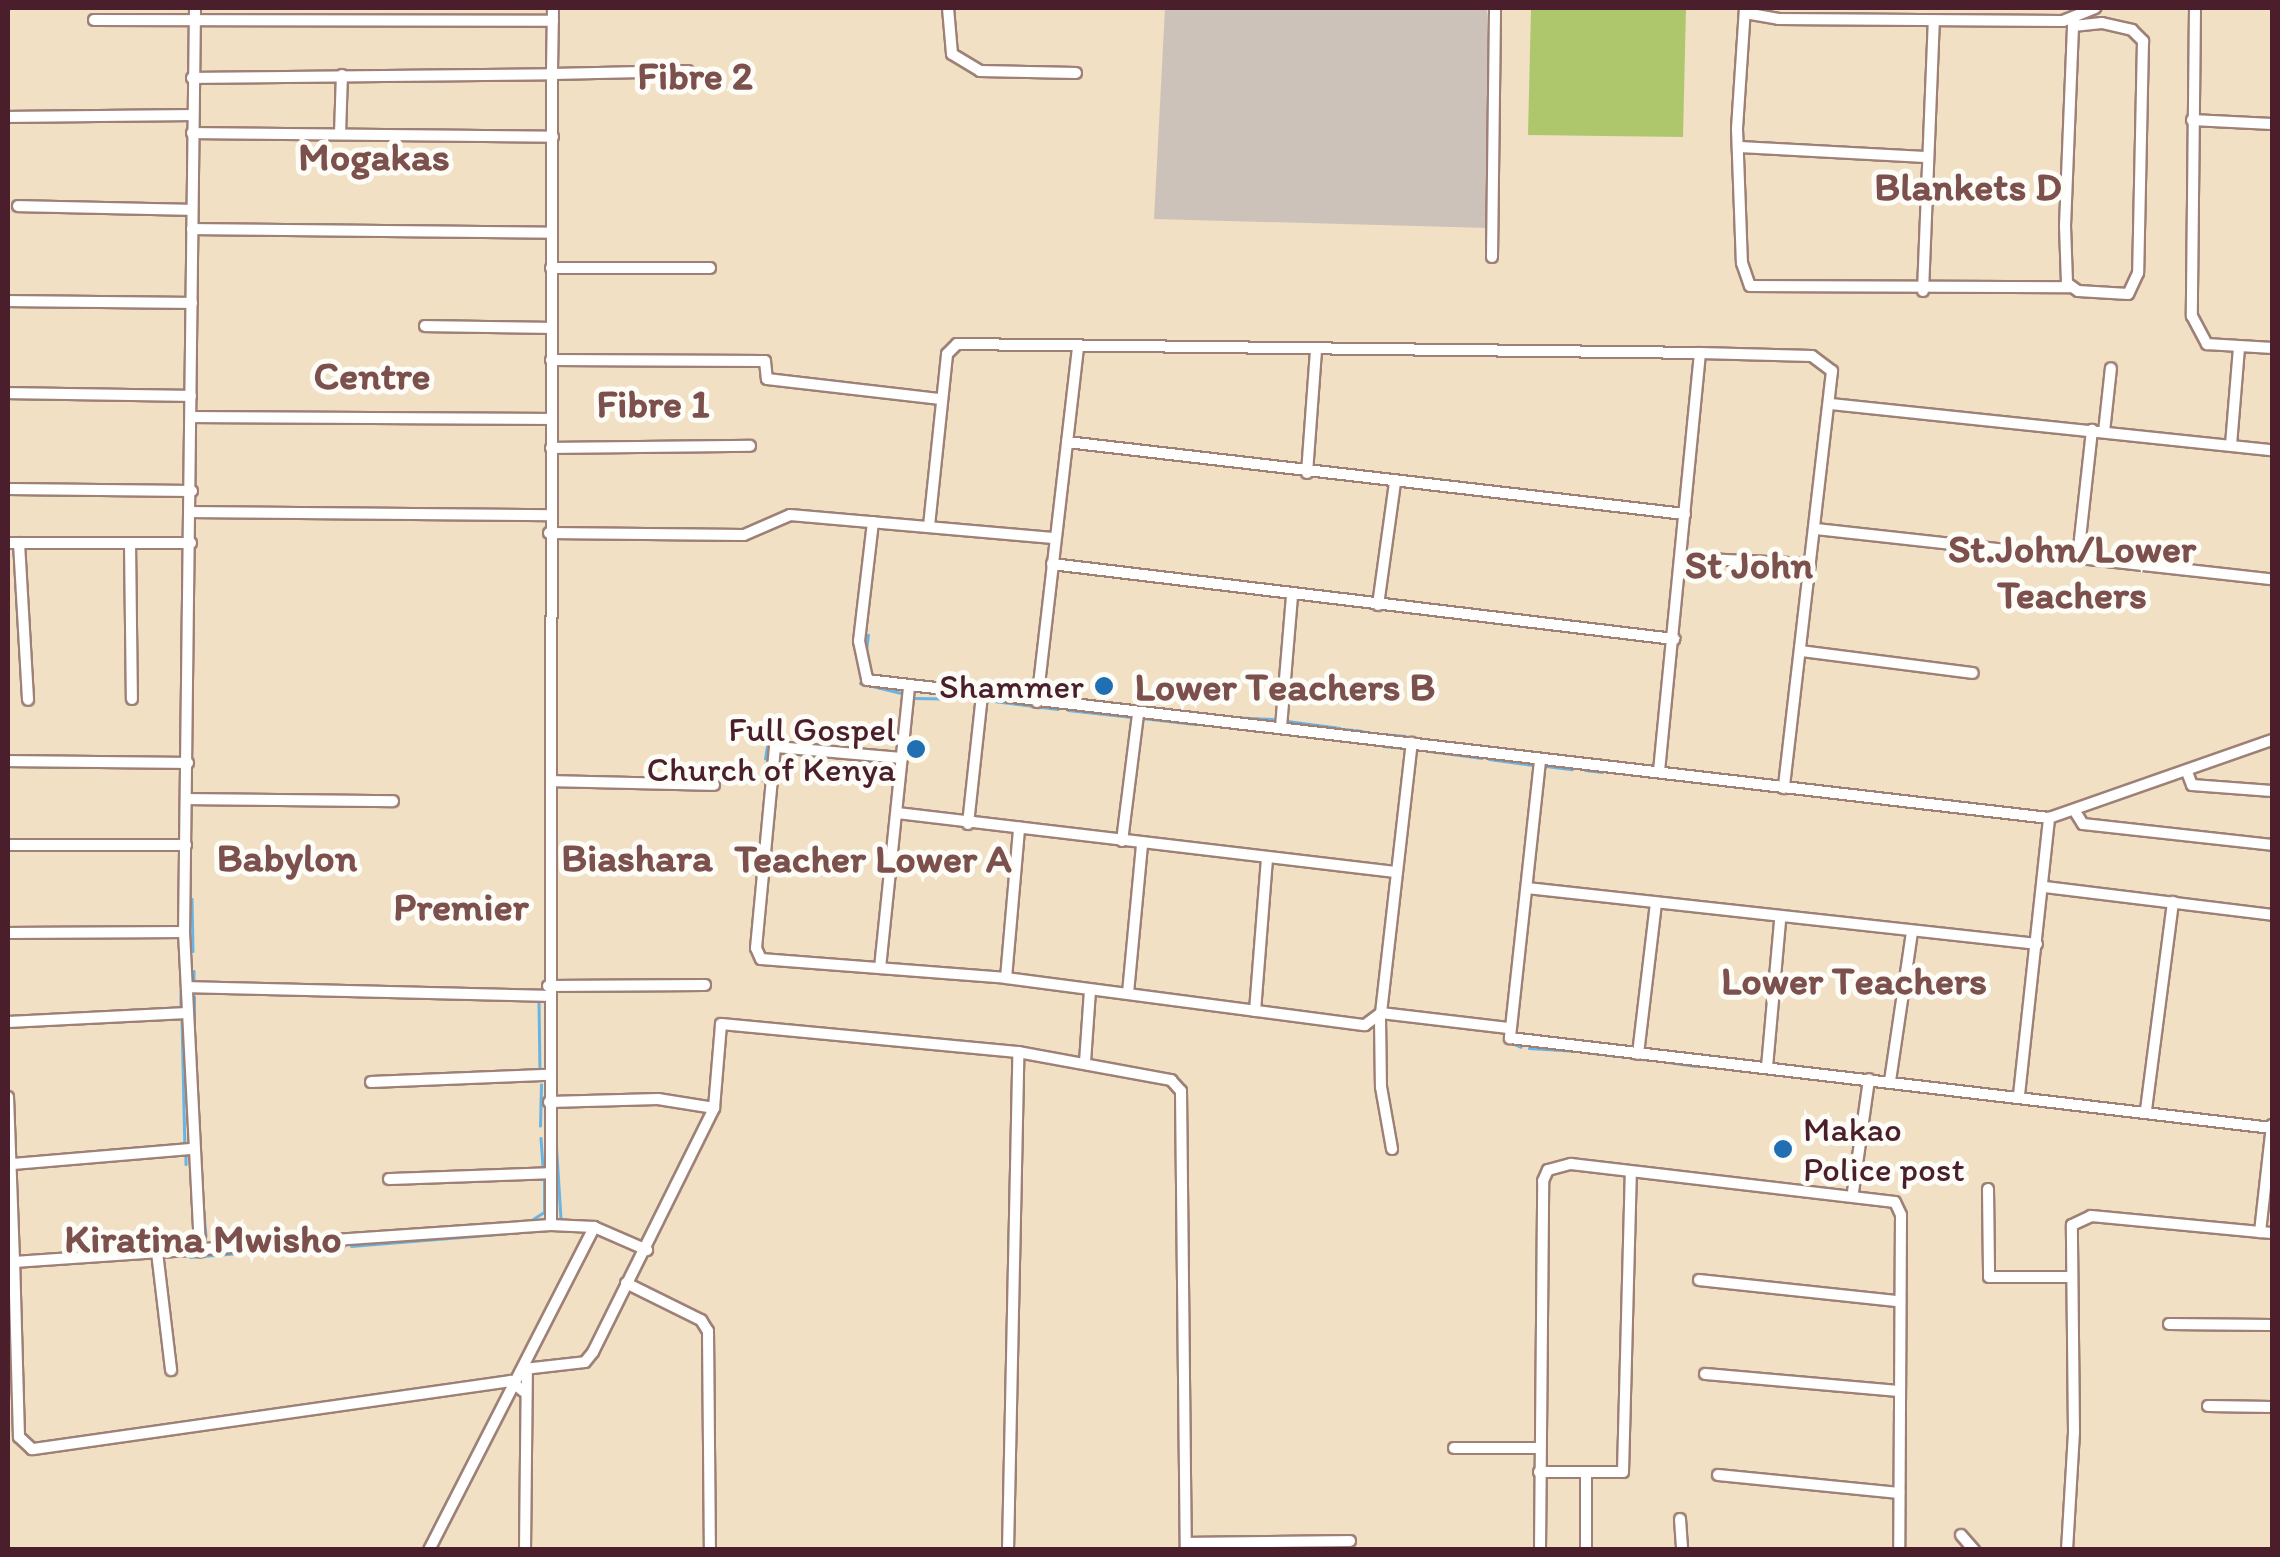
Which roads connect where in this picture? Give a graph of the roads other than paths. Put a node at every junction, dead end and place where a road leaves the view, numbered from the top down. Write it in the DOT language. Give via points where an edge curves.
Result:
graph roads {
  1 [pos="553,8"];
  2 [pos="948,8"];
  3 [pos="1495,8"];
  4 [pos="2095,8"];
  5 [pos="2195,8"];
  6 [pos="1745,10"];
  7 [pos="1867,12"];
  8 [pos="1990,12"];
  9 [pos="195,13"];
  10 [pos="94,20"];
  11 [pos="553,21"];
  12 [pos="1934,22"];
  13 [pos="2074,22"];
  14 [pos="688,71"];
  15 [pos="1076,73"];
  16 [pos="552,74"];
  17 [pos="342,75"];
  18 [pos="192,78"];
  19 [pos="190,115"];
  20 [pos="8,117"];
  21 [pos="2192,120"];
  22 [pos="2272,124"];
  23 [pos="192,133"];
  24 [pos="340,134"];
  25 [pos="553,138"];
  26 [pos="1740,147"];
  27 [pos="1925,157"];
  28 [pos="18,206"];
  29 [pos="192,210"];
  30 [pos="192,229"];
  31 [pos="552,233"];
  32 [pos="1492,257"];
  33 [pos="552,268"];
  34 [pos="710,268"];
  35 [pos="2070,288"];
  36 [pos="1924,291"];
  37 [pos="8,301"];
  38 [pos="192,303"];
  39 [pos="425,326"];
  40 [pos="551,328"];
  41 [pos="1078,345"];
  42 [pos="2239,348"];
  43 [pos="2272,348"];
  44 [pos="1316,350"];
  45 [pos="1700,353"];
  46 [pos="550,360"];
  47 [pos="2111,368"];
  48 [pos="8,393"];
  49 [pos="191,396"];
  50 [pos="941,399"];
  51 [pos="1831,404"];
  52 [pos="191,417"];
  53 [pos="552,419"];
  54 [pos="2098,431"];
  55 [pos="1067,442"];
  56 [pos="2231,445"];
  57 [pos="750,446"];
  58 [pos="551,448"];
  59 [pos="2272,450"];
  60 [pos="1307,472"];
  61 [pos="1395,482"];
  62 [pos="8,488"];
  63 [pos="192,491"];
  64 [pos="192,512"];
  65 [pos="1686,514"];
  66 [pos="549,515"];
  67 [pos="873,522"];
  68 [pos="929,526"];
  69 [pos="1816,529"];
  70 [pos="549,533"];
  71 [pos="1053,538"];
  72 [pos="13,543"];
  73 [pos="130,543"];
  74 [pos="191,543"];
  75 [pos="2078,557"];
  76 [pos="1684,558"];
  77 [pos="1052,564"];
  78 [pos="1810,564"];
  79 [pos="2272,579"];
  80 [pos="1292,595"];
  81 [pos="1378,604"];
  82 [pos="1674,639"];
  83 [pos="1801,651"];
  84 [pos="1973,674"];
  85 [pos="908,687"];
  86 [pos="982,695"];
  87 [pos="132,698"];
  88 [pos="28,700"];
  89 [pos="1037,702"];
  90 [pos="1138,715"];
  91 [pos="1282,726"];
  92 [pos="2272,740"];
  93 [pos="1412,743"];
  94 [pos="902,758"];
  95 [pos="8,760"];
  96 [pos="1540,761"];
  97 [pos="188,762"];
  98 [pos="1659,770"];
  99 [pos="2187,772"];
  100 [pos="552,780"];
  101 [pos="714,784"];
  102 [pos="1784,788"];
  103 [pos="2272,792"];
  104 [pos="187,799"];
  105 [pos="393,801"];
  106 [pos="2076,812"];
  107 [pos="898,813"];
  108 [pos="2049,818"];
  109 [pos="968,824"];
  110 [pos="1019,828"];
  111 [pos="1122,841"];
  112 [pos="8,845"];
  113 [pos="186,845"];
  114 [pos="1142,845"];
  115 [pos="2272,845"];
  116 [pos="1266,859"];
  117 [pos="1395,872"];
  118 [pos="2045,886"];
  119 [pos="1527,888"];
  120 [pos="2173,902"];
  121 [pos="1656,904"];
  122 [pos="2272,916"];
  123 [pos="1780,921"];
  124 [pos="184,932"];
  125 [pos="1912,932"];
  126 [pos="8,933"];
  127 [pos="2037,944"];
  128 [pos="880,968"];
  129 [pos="1006,978"];
  130 [pos="705,985"];
  131 [pos="187,988"];
  132 [pos="548,991"];
  133 [pos="1090,991"];
  134 [pos="1128,993"];
  135 [pos="1255,1012"];
  136 [pos="187,1013"];
  137 [pos="1380,1015"];
  138 [pos="8,1022"];
  139 [pos="1508,1028"];
  140 [pos="1018,1052"];
  141 [pos="1638,1054"];
  142 [pos="1086,1062"];
  143 [pos="1767,1067"];
  144 [pos="549,1075"];
  145 [pos="1869,1080"];
  146 [pos="1890,1080"];
  147 [pos="371,1082"];
  148 [pos="2019,1095"];
  149 [pos="8,1097"];
  150 [pos="549,1102"];
  151 [pos="714,1108"];
  152 [pos="2146,1110"];
  153 [pos="2272,1127"];
  154 [pos="191,1149"];
  155 [pos="1392,1149"];
  156 [pos="12,1164"];
  157 [pos="1631,1172"];
  158 [pos="550,1173"];
  159 [pos="388,1179"];
  160 [pos="1988,1189"];
  161 [pos="1853,1192"];
  162 [pos="551,1225"];
  163 [pos="594,1227"];
  164 [pos="2266,1233"];
  165 [pos="647,1250"];
  166 [pos="158,1252"];
  167 [pos="200,1252"];
  168 [pos="14,1262"];
  169 [pos="2069,1277"];
  170 [pos="1699,1280"];
  171 [pos="626,1283"];
  172 [pos="1896,1301"];
  173 [pos="10,1310"];
  174 [pos="2169,1324"];
  175 [pos="2272,1325"];
  176 [pos="171,1370"];
  177 [pos="525,1370"];
  178 [pos="1705,1374"];
  179 [pos="511,1381"];
  180 [pos="523,1391"];
  181 [pos="1899,1391"];
  182 [pos="2208,1406"];
  183 [pos="2272,1407"];
  184 [pos="1454,1448"];
  185 [pos="1538,1448"];
  186 [pos="1539,1472"];
  187 [pos="1718,1475"];
  188 [pos="1586,1476"];
  189 [pos="1900,1493"];
  190 [pos="1680,1519"];
  191 [pos="1961,1536"];
  192 [pos="1350,1540"];
  193 [pos="1186,1546"];
  194 [pos="428,1550"];
  195 [pos="525,1550"];
  196 [pos="710,1550"];
  197 [pos="1008,1550"];
  198 [pos="1540,1550"];
  199 [pos="1586,1550"];
  200 [pos="1682,1550"];
  201 [pos="1899,1550"];
  202 [pos="1974,1550"];
  203 [pos="2066,1550"];
  1 -- 11 [label="street"];
  2 -- 15 [label="street" via="952,54 980,71"];
  3 -- 32 [label="street"];
  4 -- 13 [label="street"];
  5 -- 21 [label="street"];
  6 -- 7 [label="street" via="1778,19"];
  6 -- 26 [label="street"];
  7 -- 12 [label="street"];
  8 -- 12 [label="street"];
  8 -- 13 [label="street"];
  9 -- 10 [label="street"];
  9 -- 11 [label="street"];
  9 -- 18 [label="street"];
  11 -- 16 [label="street"];
  12 -- 27 [label="street"];
  13 -- 35 [label="street" via="2064,226"];
  13 -- 35 [label="street" via="2132,30 2145,49 2134,288 2114,296"];
  14 -- 16 [label="street"];
  16 -- 17 [label="street"];
  16 -- 25 [label="street"];
  17 -- 18 [label="street"];
  17 -- 24 [label="street"];
  18 -- 19 [label="street"];
  19 -- 20 [label="street"];
  19 -- 23 [label="street"];
  21 -- 22 [label="street"];
  21 -- 42 [label="street" via="2192,316 2208,344"];
  23 -- 24 [label="street"];
  23 -- 29 [label="street"];
  24 -- 25 [label="street"];
  25 -- 31 [label="street"];
  26 -- 27 [label="street"];
  26 -- 36 [label="street" via="1742,262 1750,286"];
  27 -- 36 [label="street"];
  28 -- 29 [label="street"];
  29 -- 30 [label="street"];
  30 -- 31 [label="street"];
  30 -- 38 [label="street"];
  31 -- 33 [label="street"];
  33 -- 34 [label="street"];
  33 -- 40 [label="street"];
  35 -- 36 [label="street"];
  37 -- 38 [label="street"];
  38 -- 49 [label="street"];
  39 -- 40 [label="street"];
  40 -- 46 [label="street"];
  41 -- 44 [label="street"];
  41 -- 50 [label="street" via="952,346"];
  41 -- 55 [label="street"];
  42 -- 43 [label="street"];
  42 -- 56 [label="street"];
  44 -- 45 [label="street"];
  44 -- 60 [label="street"];
  45 -- 51 [label="street" via="1812,356 1832,371"];
  45 -- 65 [label="street"];
  46 -- 50 [label="street" via="765,361 767,379"];
  46 -- 53 [label="street"];
  47 -- 54 [label="street"];
  48 -- 49 [label="street"];
  49 -- 52 [label="street"];
  50 -- 68 [label="street"];
  51 -- 54 [label="street"];
  51 -- 69 [label="street"];
  52 -- 53 [label="street"];
  52 -- 63 [label="street"];
  53 -- 58 [label="street"];
  54 -- 56 [label="street"];
  54 -- 75 [label="street"];
  55 -- 60 [label="street"];
  55 -- 71 [label="street"];
  56 -- 59 [label="street"];
  57 -- 58 [label="street"];
  58 -- 66 [label="street"];
  60 -- 61 [label="street"];
  61 -- 65 [label="street"];
  61 -- 81 [label="street"];
  62 -- 63 [label="street"];
  63 -- 64 [label="street"];
  64 -- 66 [label="street"];
  64 -- 74 [label="street"];
  65 -- 76 [label="street"];
  66 -- 70 [label="street"];
  67 -- 68 [label="street"];
  67 -- 70 [label="street" via="790,515 744,535"];
  67 -- 85 [label="street" via="859,664 867,680"];
  68 -- 71 [label="street"];
  69 -- 75 [label="street"];
  69 -- 78 [label="street"];
  70 -- 100 [label="street"];
  71 -- 77 [label="street"];
  72 -- 73 [label="street"];
  72 -- 88 [label="street"];
  73 -- 74 [label="street"];
  73 -- 87 [label="street"];
  74 -- 97 [label="street"];
  75 -- 79 [label="street"];
  76 -- 78 [label="street"];
  76 -- 82 [label="street"];
  77 -- 80 [label="street"];
  77 -- 89 [label="street"];
  78 -- 83 [label="street"];
  80 -- 81 [label="street"];
  80 -- 91 [label="street"];
  81 -- 82 [label="street"];
  82 -- 98 [label="street"];
  83 -- 84 [label="street"];
  83 -- 102 [label="street"];
  85 -- 86 [label="street"];
  85 -- 94 [label="street"];
  86 -- 89 [label="street"];
  86 -- 109 [label="street"];
  89 -- 90 [label="street"];
  90 -- 91 [label="street"];
  90 -- 111 [label="street"];
  91 -- 93 [label="street"];
  92 -- 99 [label="street"];
  93 -- 96 [label="street"];
  93 -- 117 [label="street"];
  94 -- 107 [label="street"];
  94 -- 128 [label="street" via="782,745 774,751 756,954"];
  95 -- 97 [label="street"];
  96 -- 98 [label="street"];
  96 -- 119 [label="street"];
  97 -- 104 [label="street"];
  98 -- 102 [label="street"];
  99 -- 103 [label="street" via="2192,785"];
  99 -- 106 [label="street"];
  100 -- 101 [label="street"];
  100 -- 132 [label="street"];
  102 -- 108 [label="street"];
  104 -- 105 [label="street"];
  104 -- 113 [label="street"];
  106 -- 108 [label="street"];
  106 -- 115 [label="street" via="2083,824"];
  107 -- 109 [label="street"];
  107 -- 128 [label="street"];
  108 -- 118 [label="street"];
  109 -- 110 [label="street"];
  110 -- 111 [label="street"];
  110 -- 129 [label="street"];
  111 -- 114 [label="street"];
  112 -- 113 [label="street"];
  113 -- 124 [label="street"];
  114 -- 116 [label="street"];
  114 -- 134 [label="street"];
  116 -- 117 [label="street"];
  116 -- 135 [label="street"];
  117 -- 137 [label="street"];
  118 -- 120 [label="street"];
  118 -- 127 [label="street"];
  119 -- 121 [label="street"];
  119 -- 139 [label="street"];
  120 -- 122 [label="street"];
  120 -- 152 [label="street"];
  121 -- 123 [label="street"];
  121 -- 141 [label="street"];
  123 -- 125 [label="street"];
  123 -- 143 [label="street"];
  124 -- 126 [label="street"];
  124 -- 131 [label="street"];
  125 -- 127 [label="street"];
  125 -- 146 [label="street"];
  127 -- 148 [label="street"];
  128 -- 129 [label="street"];
  129 -- 133 [label="street"];
  130 -- 132 [label="street"];
  131 -- 132 [label="street"];
  131 -- 136 [label="street"];
  132 -- 144 [label="street"];
  133 -- 134 [label="street"];
  133 -- 142 [label="street"];
  134 -- 135 [label="street"];
  135 -- 137 [label="street" via="1365,1025"];
  136 -- 138 [label="street"];
  136 -- 154 [label="street"];
  137 -- 139 [label="street"];
  137 -- 155 [label="street" via="1380,1088"];
  139 -- 141 [label="street" via="1516,1041"];
  140 -- 142 [label="street"];
  140 -- 151 [label="street" via="726,1023 718,1034"];
  140 -- 197 [label="street"];
  141 -- 143 [label="street"];
  142 -- 193 [label="street" via="1171,1080 1181,1090"];
  143 -- 145 [label="street"];
  144 -- 147 [label="street"];
  144 -- 150 [label="street"];
  145 -- 146 [label="street"];
  145 -- 161 [label="street"];
  146 -- 148 [label="street"];
  148 -- 152 [label="street"];
  149 -- 156 [label="street"];
  150 -- 151 [label="street" via="658,1099"];
  150 -- 158 [label="street"];
  151 -- 165 [label="street"];
  152 -- 153 [label="street"];
  153 -- 164 [label="street"];
  154 -- 156 [label="street"];
  154 -- 167 [label="street"];
  156 -- 168 [label="street"];
  157 -- 161 [label="street"];
  157 -- 185 [label="street" via="1570,1164 1548,1170 1543,1182"];
  157 -- 188 [label="street" via="1626,1457 1623,1472"];
  158 -- 159 [label="street"];
  158 -- 162 [label="street"];
  160 -- 169 [label="street" via="1989,1277"];
  161 -- 172 [label="street" via="1884,1196 1901,1214"];
  162 -- 163 [label="street"];
  162 -- 167 [label="street"];
  163 -- 165 [label="street"];
  163 -- 177 [label="street"];
  164 -- 169 [label="street" via="2091,1216 2072,1225"];
  165 -- 171 [label="street"];
  166 -- 167 [label="street"];
  166 -- 168 [label="street"];
  166 -- 176 [label="street"];
  168 -- 173 [label="street"];
  169 -- 203 [label="street" via="2074,1432"];
  170 -- 172 [label="street"];
  171 -- 177 [label="street" via="586,1362"];
  171 -- 196 [label="street" via="701,1320 708,1330"];
  172 -- 181 [label="street"];
  173 -- 179 [label="street" via="19,1436 32,1449"];
  174 -- 175 [label="street"];
  177 -- 179 [label="street"];
  177 -- 180 [label="street"];
  178 -- 181 [label="street"];
  179 -- 180 [label="street"];
  179 -- 194 [label="street"];
  180 -- 195 [label="street"];
  181 -- 189 [label="street"];
  182 -- 183 [label="street"];
  184 -- 185 [label="street"];
  185 -- 186 [label="street"];
  186 -- 188 [label="street"];
  186 -- 198 [label="street"];
  187 -- 189 [label="street"];
  188 -- 199 [label="street"];
  189 -- 201 [label="street"];
  190 -- 200 [label="street"];
  191 -- 202 [label="street"];
  192 -- 193 [label="street"];
}
